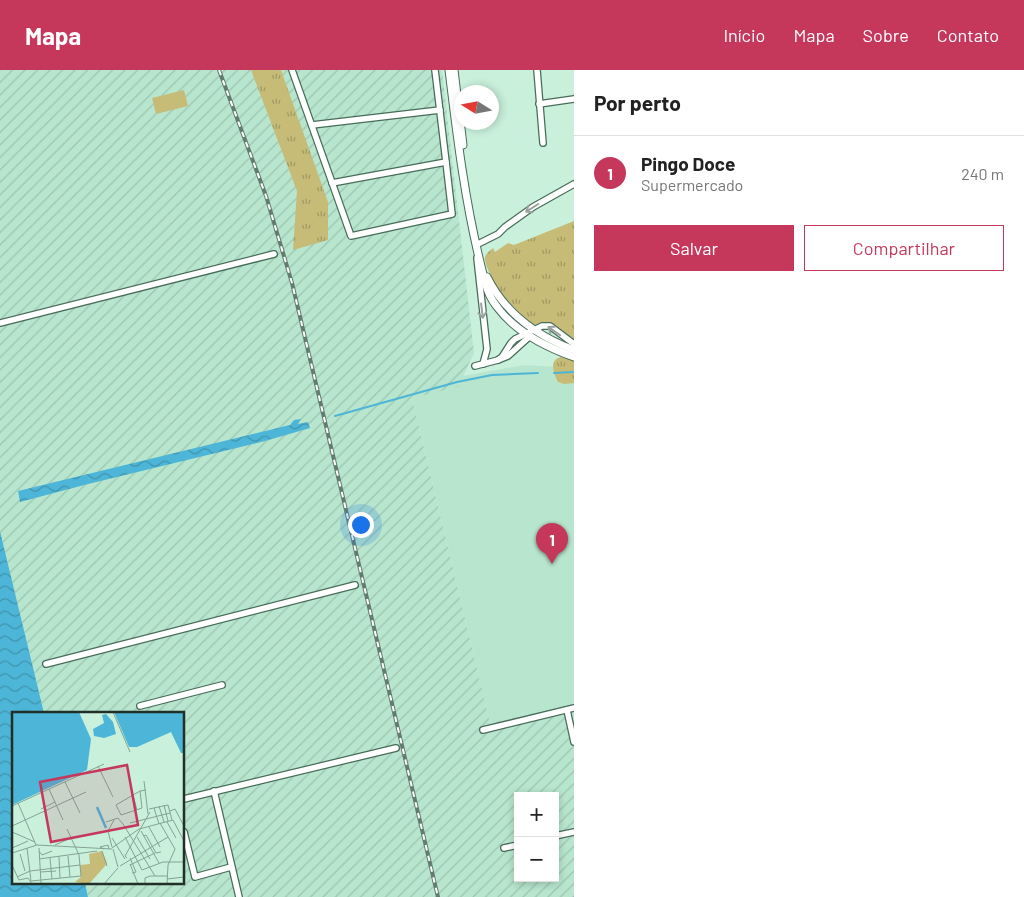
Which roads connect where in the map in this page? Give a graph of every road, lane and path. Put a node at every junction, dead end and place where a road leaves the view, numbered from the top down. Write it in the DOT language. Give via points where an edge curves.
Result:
graph roads {
  1 [pos="292,70"];
  2 [pos="435,70"];
  3 [pos="448,70"];
  4 [pos="454,70"];
  5 [pos="537,70"];
  6 [pos="574,99"];
  7 [pos="539,104"];
  8 [pos="440,110"];
  9 [pos="312,125"];
  10 [pos="543,143"];
  11 [pos="446,162"];
  12 [pos="332,183"];
  13 [pos="574,184"];
  14 [pos="469,210"];
  15 [pos="476,245"];
  16 [pos="274,254"];
  17 [pos="0,323"];
  18 [pos="529,333"];
  19 [pos="574,344"];
  20 [pos="574,350"];
  21 [pos="574,357"];
  22 [pos="483,364"];
  23 [pos="475,366"];
  24 [pos="355,585"];
  25 [pos="46,664"];
  26 [pos="222,686"];
  27 [pos="140,706"];
  28 [pos="574,708"];
  29 [pos="567,710"];
  30 [pos="483,730"];
  31 [pos="574,742"];
  32 [pos="396,748"];
  33 [pos="214,791"];
  34 [pos="185,799"];
  35 [pos="574,832"];
  36 [pos="559,835"];
  37 [pos="185,836"];
  38 [pos="514,846"];
  39 [pos="504,848"];
  40 [pos="231,867"];
  41 [pos="239,897"];
  1 -- 9 [label="street"];
  2 -- 8 [label="street"];
  3 -- 14 [label="street"];
  4 -- 14 [label="street"];
  5 -- 7 [label="street"];
  6 -- 7 [label="street"];
  7 -- 10 [label="street"];
  8 -- 9 [label="street"];
  8 -- 11 [label="street"];
  9 -- 12 [label="street"];
  11 -- 12 [label="street"];
  11 -- 12 [label="street" via="452,214 351,236"];
  13 -- 15 [label="street, one-way"];
  14 -- 15 [label="street"];
  15 -- 18 [label="street" via="484,282 497,307"];
  15 -- 22 [label="street, one-way" via="486,350"];
  16 -- 17 [label="street"];
  19 -- 18 [label="street, one-way" via="550,326 542,326"];
  18 -- 20 [label="street"];
  18 -- 21 [label="street"];
  18 -- 22 [label="street" via="513,341 498,360"];
  22 -- 23 [label="street"];
  24 -- 25 [label="street"];
  26 -- 27 [label="street"];
  28 -- 29 [label="street"];
  29 -- 30 [label="street"];
  29 -- 31 [label="street"];
  32 -- 33 [label="street"];
  33 -- 34 [label="street"];
  33 -- 40 [label="street"];
  35 -- 36 [label="street"];
  37 -- 40 [label="street" via="195,877"];
  38 -- 39 [label="street"];
  40 -- 41 [label="street"];
}
